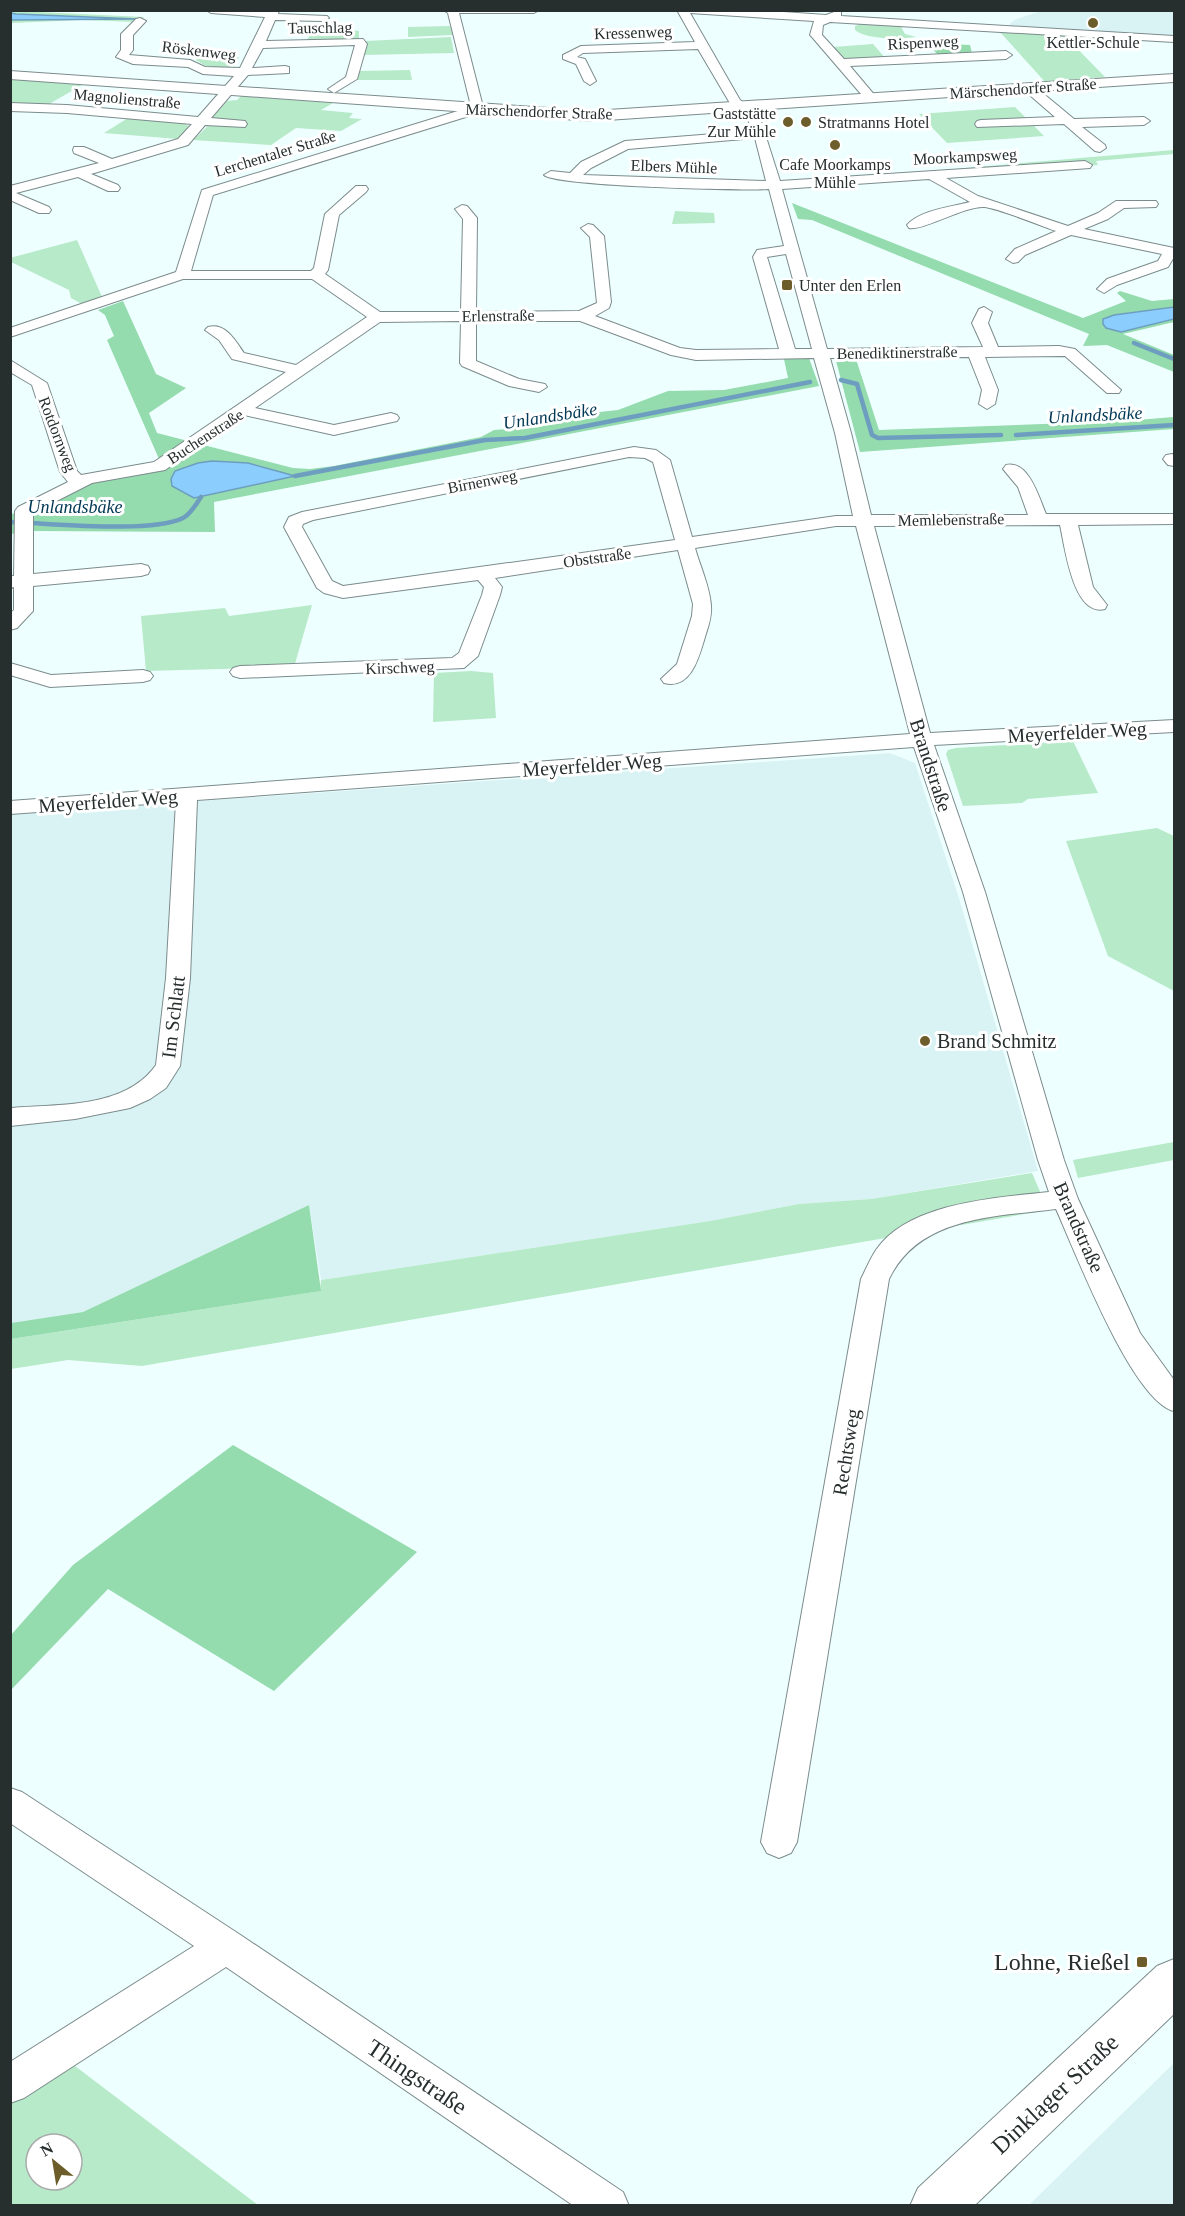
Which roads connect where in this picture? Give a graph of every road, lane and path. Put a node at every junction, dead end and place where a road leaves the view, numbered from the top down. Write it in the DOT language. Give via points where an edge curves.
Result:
graph roads {
  1 [pos="211,10"];
  2 [pos="534,10"];
  3 [pos="682,10"];
  4 [pos="688,10"];
  5 [pos="846,10"];
  6 [pos="450,11"];
  7 [pos="272,14"];
  8 [pos="322,18"];
  9 [pos="826,18"];
  10 [pos="140,21"];
  11 [pos="1174,39"];
  12 [pos="260,45"];
  13 [pos="702,45"];
  14 [pos="1006,55"];
  15 [pos="842,63"];
  16 [pos="285,70"];
  17 [pos="244,72"];
  18 [pos="10,75"];
  19 [pos="1174,78"];
  20 [pos="590,81"];
  21 [pos="1029,88"];
  22 [pos="334,89"];
  23 [pos="228,91"];
  24 [pos="871,98"];
  25 [pos="10,107"];
  26 [pos="747,107"];
  27 [pos="469,109"];
  28 [pos="1144,121"];
  29 [pos="202,122"];
  30 [pos="1069,122"];
  31 [pos="241,124"];
  32 [pos="981,124"];
  33 [pos="760,134"];
  34 [pos="1100,148"];
  35 [pos="79,150"];
  36 [pos="111,163"];
  37 [pos="1085,165"];
  38 [pos="79,173"];
  39 [pos="551,175"];
  40 [pos="933,176"];
  41 [pos="573,177"];
  42 [pos="774,184"];
  43 [pos="113,188"];
  44 [pos="12,189"];
  45 [pos="361,189"];
  46 [pos="983,203"];
  47 [pos="1151,204"];
  48 [pos="462,209"];
  49 [pos="44,210"];
  50 [pos="914,225"];
  51 [pos="588,228"];
  52 [pos="1067,230"];
  53 [pos="793,249"];
  54 [pos="1173,251"];
  55 [pos="1013,259"];
  56 [pos="182,275"];
  57 [pos="314,275"];
  58 [pos="1104,289"];
  59 [pos="984,312"];
  60 [pos="470,316"];
  61 [pos="582,316"];
  62 [pos="10,317"];
  63 [pos="377,317"];
  64 [pos="29,327"];
  65 [pos="213,330"];
  66 [pos="10,333"];
  67 [pos="975,351"];
  68 [pos="992,351"];
  69 [pos="820,353"];
  70 [pos="788,354"];
  71 [pos="10,365"];
  72 [pos="300,371"];
  73 [pos="539,387"];
  74 [pos="1113,390"];
  75 [pos="987,404"];
  76 [pos="244,410"];
  77 [pos="391,418"];
  78 [pos="1012,469"];
  79 [pos="78,482"];
  80 [pos="1038,518"];
  81 [pos="1068,519"];
  82 [pos="1174,519"];
  83 [pos="863,520"];
  84 [pos="685,544"];
  85 [pos="141,570"];
  86 [pos="483,574"];
  87 [pos="17,581"];
  88 [pos="331,589"];
  89 [pos="1098,605"];
  90 [pos="10,624"];
  91 [pos="10,669"];
  92 [pos="240,672"];
  93 [pos="143,676"];
  94 [pos="671,679"];
  95 [pos="1174,726"];
  96 [pos="922,741"];
  97 [pos="188,795"];
  98 [pos="10,808"];
  99 [pos="10,1117"];
  100 [pos="1065,1198"];
  101 [pos="1174,1400"];
  102 [pos="10,1803"];
  103 [pos="779,1842"];
  104 [pos="226,1946"];
  105 [pos="1174,1982"];
  106 [pos="10,2084"];
  107 [pos="609,2205"];
  108 [pos="936,2205"];
  1 -- 7 [label="street"];
  2 -- 6 [label="street"];
  3 -- 13 [label="street"];
  4 -- 9 [label="street"];
  5 -- 9 [label="street"];
  6 -- 27 [label="street" via="476,103"];
  7 -- 8 [label="street"];
  7 -- 12 [label="street"];
  9 -- 11 [label="street"];
  9 -- 15 [label="street" via="818,23 816,35"];
  10 -- 17 [label="street, Röskenweg" via="128,33 127,50 122,57 190,64 203,70"];
  12 -- 17 [label="street"];
  12 -- 22 [label="street, Tauschlag" via="359,41 351,79"];
  13 -- 20 [label="street, Kressenweg" via="581,50 567,57 581,62"];
  13 -- 26 [label="street" via="735,102"];
  14 -- 15 [label="street, Rispenweg"];
  15 -- 24 [label="street"];
  16 -- 17 [label="street"];
  17 -- 23 [label="street"];
  18 -- 23 [label="street, Märschendorfer Straße"];
  19 -- 21 [label="street, Märschendorfer Straße"];
  21 -- 24 [label="street, Märschendorfer Straße"];
  21 -- 30 [label="street"];
  23 -- 27 [label="street, Märschendorfer Straße"];
  23 -- 29 [label="street"];
  24 -- 26 [label="street, Märschendorfer Straße"];
  25 -- 29 [label="street, Magnolienstraße"];
  26 -- 27 [label="street, Märschendorfer Straße" via="592,116"];
  26 -- 33 [label="street, Brandstraße"];
  27 -- 56 [label="street, Lerchentaler Straße" via="207,193"];
  28 -- 30 [label="street"];
  29 -- 31 [label="street, Magnolienstraße"];
  29 -- 36 [label="street" via="183,142"];
  30 -- 32 [label="street"];
  30 -- 34 [label="street"];
  33 -- 41 [label="street, Elbers Mühle" via="625,145 586,165"];
  33 -- 42 [label="street, Brandstraße"];
  35 -- 36 [label="street"];
  36 -- 38 [label="street"];
  37 -- 40 [label="street, Moorkampsweg"];
  38 -- 43 [label="street"];
  38 -- 44 [label="street"];
  39 -- 41 [label="street, Elbers Mühle"];
  40 -- 42 [label="street, Moorkampsweg"];
  40 -- 46 [label="street"];
  41 -- 42 [label="street, Elbers Mühle"];
  42 -- 53 [label="street, Brandstraße"];
  44 -- 49 [label="street"];
  45 -- 57 [label="street" via="332,214 321,270"];
  46 -- 50 [label="street"];
  46 -- 52 [label="street"];
  47 -- 52 [label="street" via="1120,204 1103,216"];
  48 -- 60 [label="street" via="470,218"];
  51 -- 61 [label="street" via="597,236 604,302"];
  52 -- 54 [label="street"];
  52 -- 55 [label="street"];
  53 -- 69 [label="street, Brandstraße"];
  53 -- 70 [label="street" via="770,251 760,257"];
  54 -- 58 [label="street" via="1163,264 1112,282"];
  56 -- 57 [label="street"];
  56 -- 64 [label="street"];
  57 -- 63 [label="street"];
  59 -- 68 [label="street, Benediktinerstraße" via="980,323"];
  60 -- 61 [label="street, Erlenstraße"];
  60 -- 63 [label="street, Erlenstraße"];
  60 -- 73 [label="street" via="468,363 515,383"];
  61 -- 70 [label="street, Erlenstraße" via="685,354"];
  62 -- 64 [label="street"];
  63 -- 72 [label="street, Buchenstraße"];
  64 -- 66 [label="street"];
  65 -- 72 [label="street" via="225,337 238,356"];
  67 -- 68 [label="street, Benediktinerstraße"];
  67 -- 69 [label="street, Benediktinerstraße"];
  67 -- 75 [label="street, Benediktinerstraße" via="990,390"];
  68 -- 74 [label="street, Benediktinerstraße" via="1069,352"];
  69 -- 70 [label="street, Erlenstraße"];
  69 -- 83 [label="street, Brandstraße"];
  71 -- 79 [label="street, Rotdornweg" via="39,383 69,472"];
  72 -- 76 [label="street, Buchenstraße"];
  76 -- 77 [label="street" via="334,430"];
  76 -- 79 [label="street, Buchenstraße" via="159,465"];
  78 -- 80 [label="street, Memlebenstraße" via="1026,486"];
  79 -- 87 [label="street, Buchenstraße" via="29,507"];
  80 -- 81 [label="street, Memlebenstraße"];
  80 -- 83 [label="street, Memlebenstraße"];
  81 -- 82 [label="street, Memlebenstraße"];
  81 -- 89 [label="street" via="1084,588"];
  83 -- 84 [label="street, Obststraße"];
  83 -- 96 [label="street, Brandstraße"];
  84 -- 86 [label="street, Obststraße"];
  84 -- 88 [label="street, Birnenweg" via="661,460 646,452 629,452 295,521 293,527 324,584"];
  84 -- 94 [label="street" via="702,616 686,667"];
  85 -- 87 [label="street"];
  86 -- 88 [label="street, Obststraße" via="366,590"];
  86 -- 92 [label="street, Kirschweg" via="493,587 491,595 468,656 457,664"];
  87 -- 90 [label="street, Buchenstraße" via="22,611"];
  91 -- 93 [label="street" via="50,681"];
  95 -- 96 [label="street, Meyerfelder Weg"];
  96 -- 97 [label="street, Meyerfelder Weg"];
  96 -- 100 [label="street, Brandstraße" via="974,892 1049,1155"];
  97 -- 98 [label="street, Meyerfelder Weg"];
  97 -- 99 [label="street, Im Schlatt" via="178,978 168,1066 163,1076 141,1096 117,1103"];
  100 -- 101 [label="street, Brandstraße" via="1128,1337"];
  100 -- 103 [label="street, Rechtsweg" via="954,1215 925,1224 880,1262"];
  102 -- 104 [label="street, Thingstraße"];
  104 -- 106 [label="street"];
  104 -- 107 [label="street, Thingstraße"];
  105 -- 108 [label="main road, Dinklager Straße"];
}
